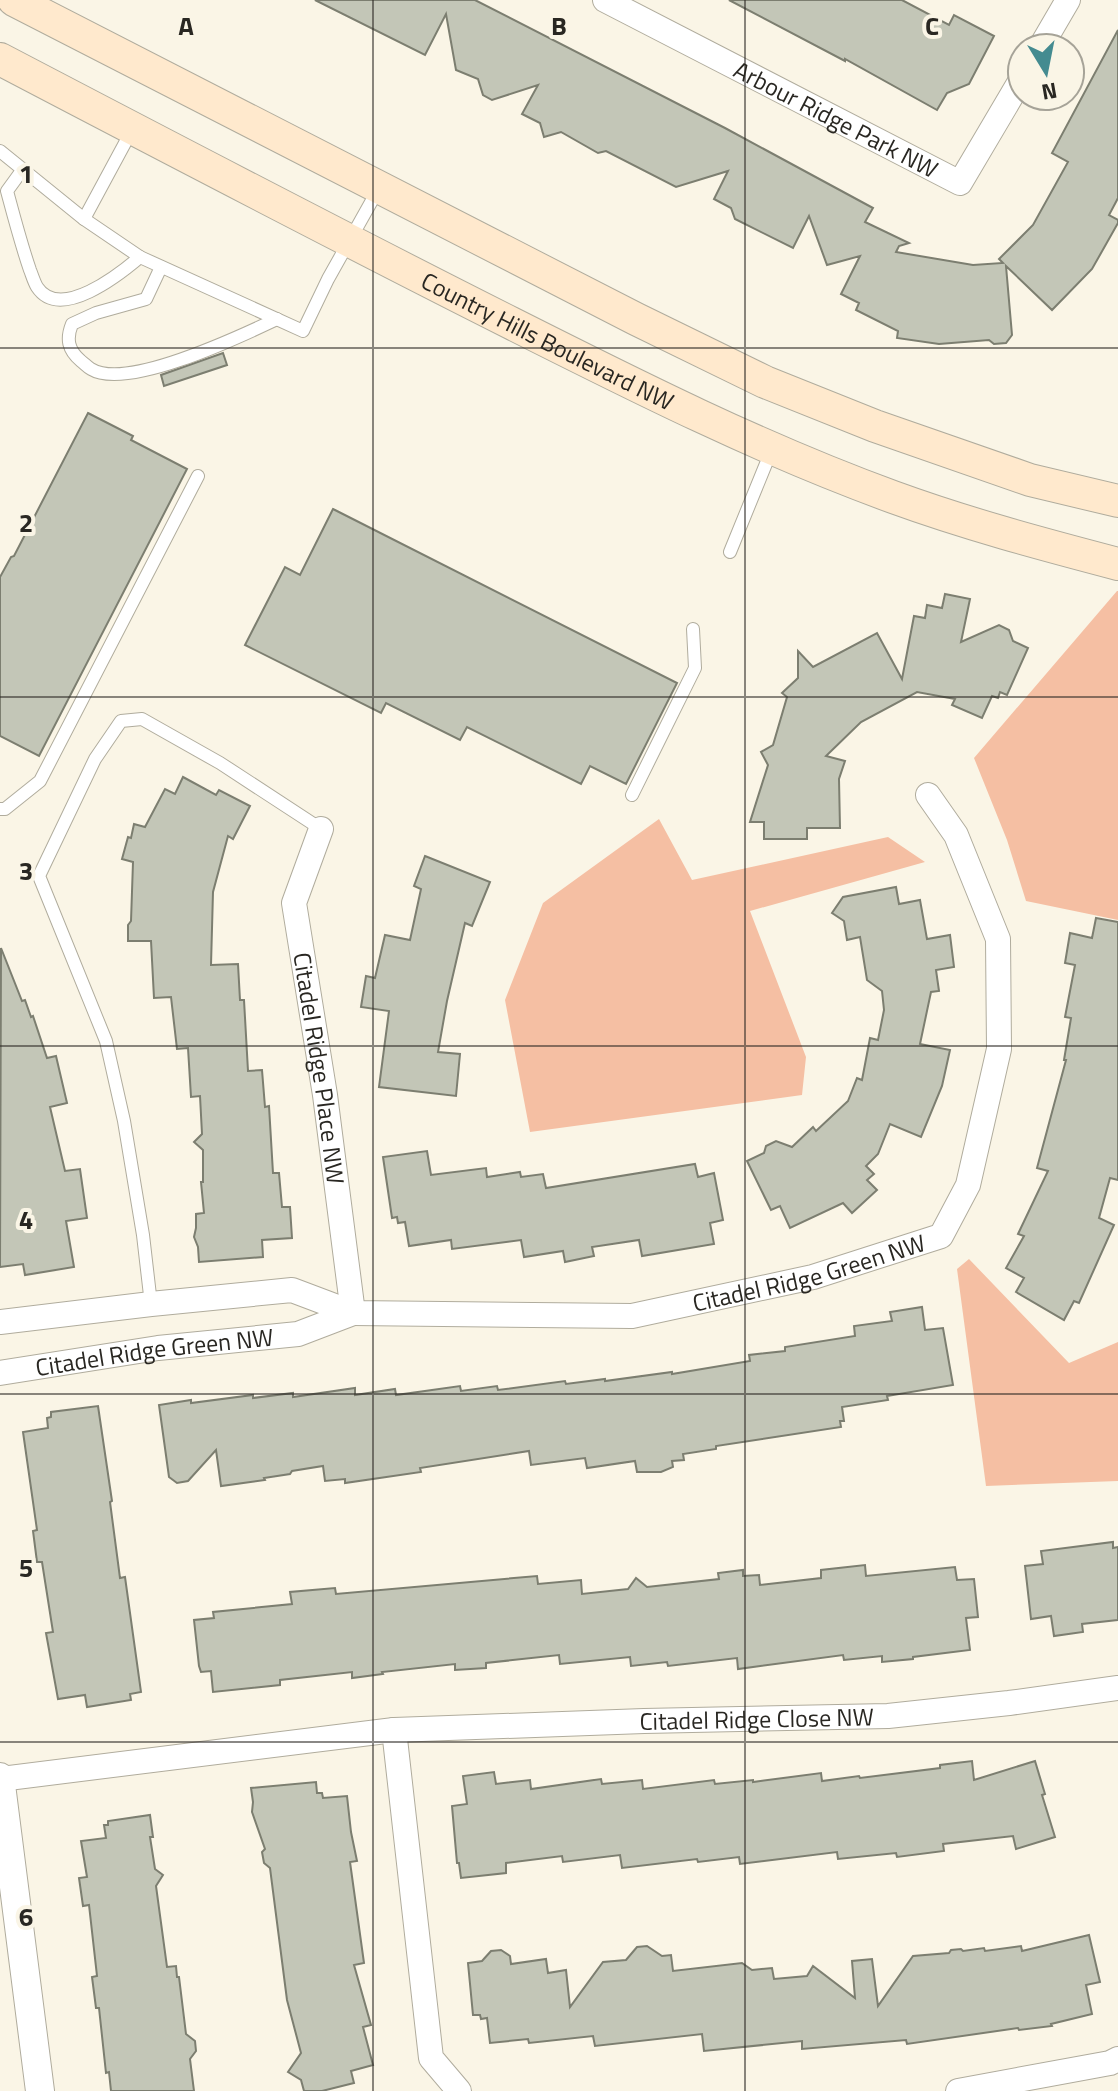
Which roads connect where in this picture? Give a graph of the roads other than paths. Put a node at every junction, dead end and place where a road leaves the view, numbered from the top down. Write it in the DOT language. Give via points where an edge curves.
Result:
graph roads {
  1 [pos="14,0"];
  2 [pos="605,0"];
  3 [pos="1068,0"];
  4 [pos="1049,32"];
  5 [pos="0,59"];
  6 [pos="1006,105"];
  7 [pos="133,129"];
  8 [pos="0,151"];
  9 [pos="23,169"];
  10 [pos="380,186"];
  11 [pos="84,219"];
  12 [pos="350,242"];
  13 [pos="140,257"];
  14 [pos="161,267"];
  15 [pos="277,319"];
  16 [pos="772,449"];
  17 [pos="198,476"];
  18 [pos="1118,501"];
  19 [pos="730,552"];
  20 [pos="1118,564"];
  21 [pos="693,629"];
  22 [pos="632,795"];
  23 [pos="928,795"];
  24 [pos="0,809"];
  25 [pos="321,829"];
  26 [pos="151,1304"];
  27 [pos="353,1313"];
  28 [pos="0,1322"];
  29 [pos="0,1373"];
  30 [pos="1118,1688"];
  31 [pos="394,1730"];
  32 [pos="0,1778"];
  33 [pos="1118,2059"];
  34 [pos="40,2091"];
  35 [pos="459,2091"];
  36 [pos="958,2091"];
  1 -- 10 [label="main road"];
  2 -- 6 [label="street, Arbour Ridge Park NW" via="960,183"];
  3 -- 4 [label="street"];
  5 -- 7 [label="main road, Country Hills Boulevard NW"];
  7 -- 11 [label="lane"];
  7 -- 12 [label="main road, Country Hills Boulevard NW"];
  8 -- 9 [label="lane"];
  9 -- 11 [label="lane"];
  9 -- 13 [label="lane" via="7,191 33,278 48,297 87,293"];
  10 -- 12 [label="lane"];
  10 -- 18 [label="main road" via="765,382 1016,475"];
  11 -- 13 [label="lane"];
  12 -- 15 [label="lane" via="303,331"];
  12 -- 16 [label="main road, Country Hills Boulevard NW" via="640,389"];
  13 -- 14 [label="lane"];
  14 -- 15 [label="lane"];
  14 -- 15 [label="lane" via="146,299 72,324 67,336 74,355 93,371 121,374 154,368"];
  16 -- 19 [label="lane"];
  16 -- 20 [label="main road, Country Hills Boulevard NW" via="894,497"];
  17 -- 24 [label="lane" via="40,781"];
  21 -- 22 [label="lane" via="695,668"];
  23 -- 27 [label="street, Citadel Ridge Green NW" via="956,835 998,939 999,1049 968,1185 941,1236 813,1277 632,1316"];
  25 -- 26 [label="lane" via="142,719 121,721 95,759 39,876 106,1041 124,1121"];
  25 -- 27 [label="street, Citadel Ridge Place NW" via="294,903"];
  26 -- 27 [label="street, Citadel Ridge Green NW" via="292,1290"];
  26 -- 28 [label="street, Citadel Ridge Green NW"];
  27 -- 29 [label="street, Citadel Ridge Green NW" via="298,1334 158,1348"];
  30 -- 31 [label="street, Citadel Ridge Close NW" via="888,1716"];
  31 -- 32 [label="street, Citadel Ridge Close NW"];
  31 -- 35 [label="street" via="431,2058"];
  32 -- 34 [label="street"];
  33 -- 36 [label="street"];
}
